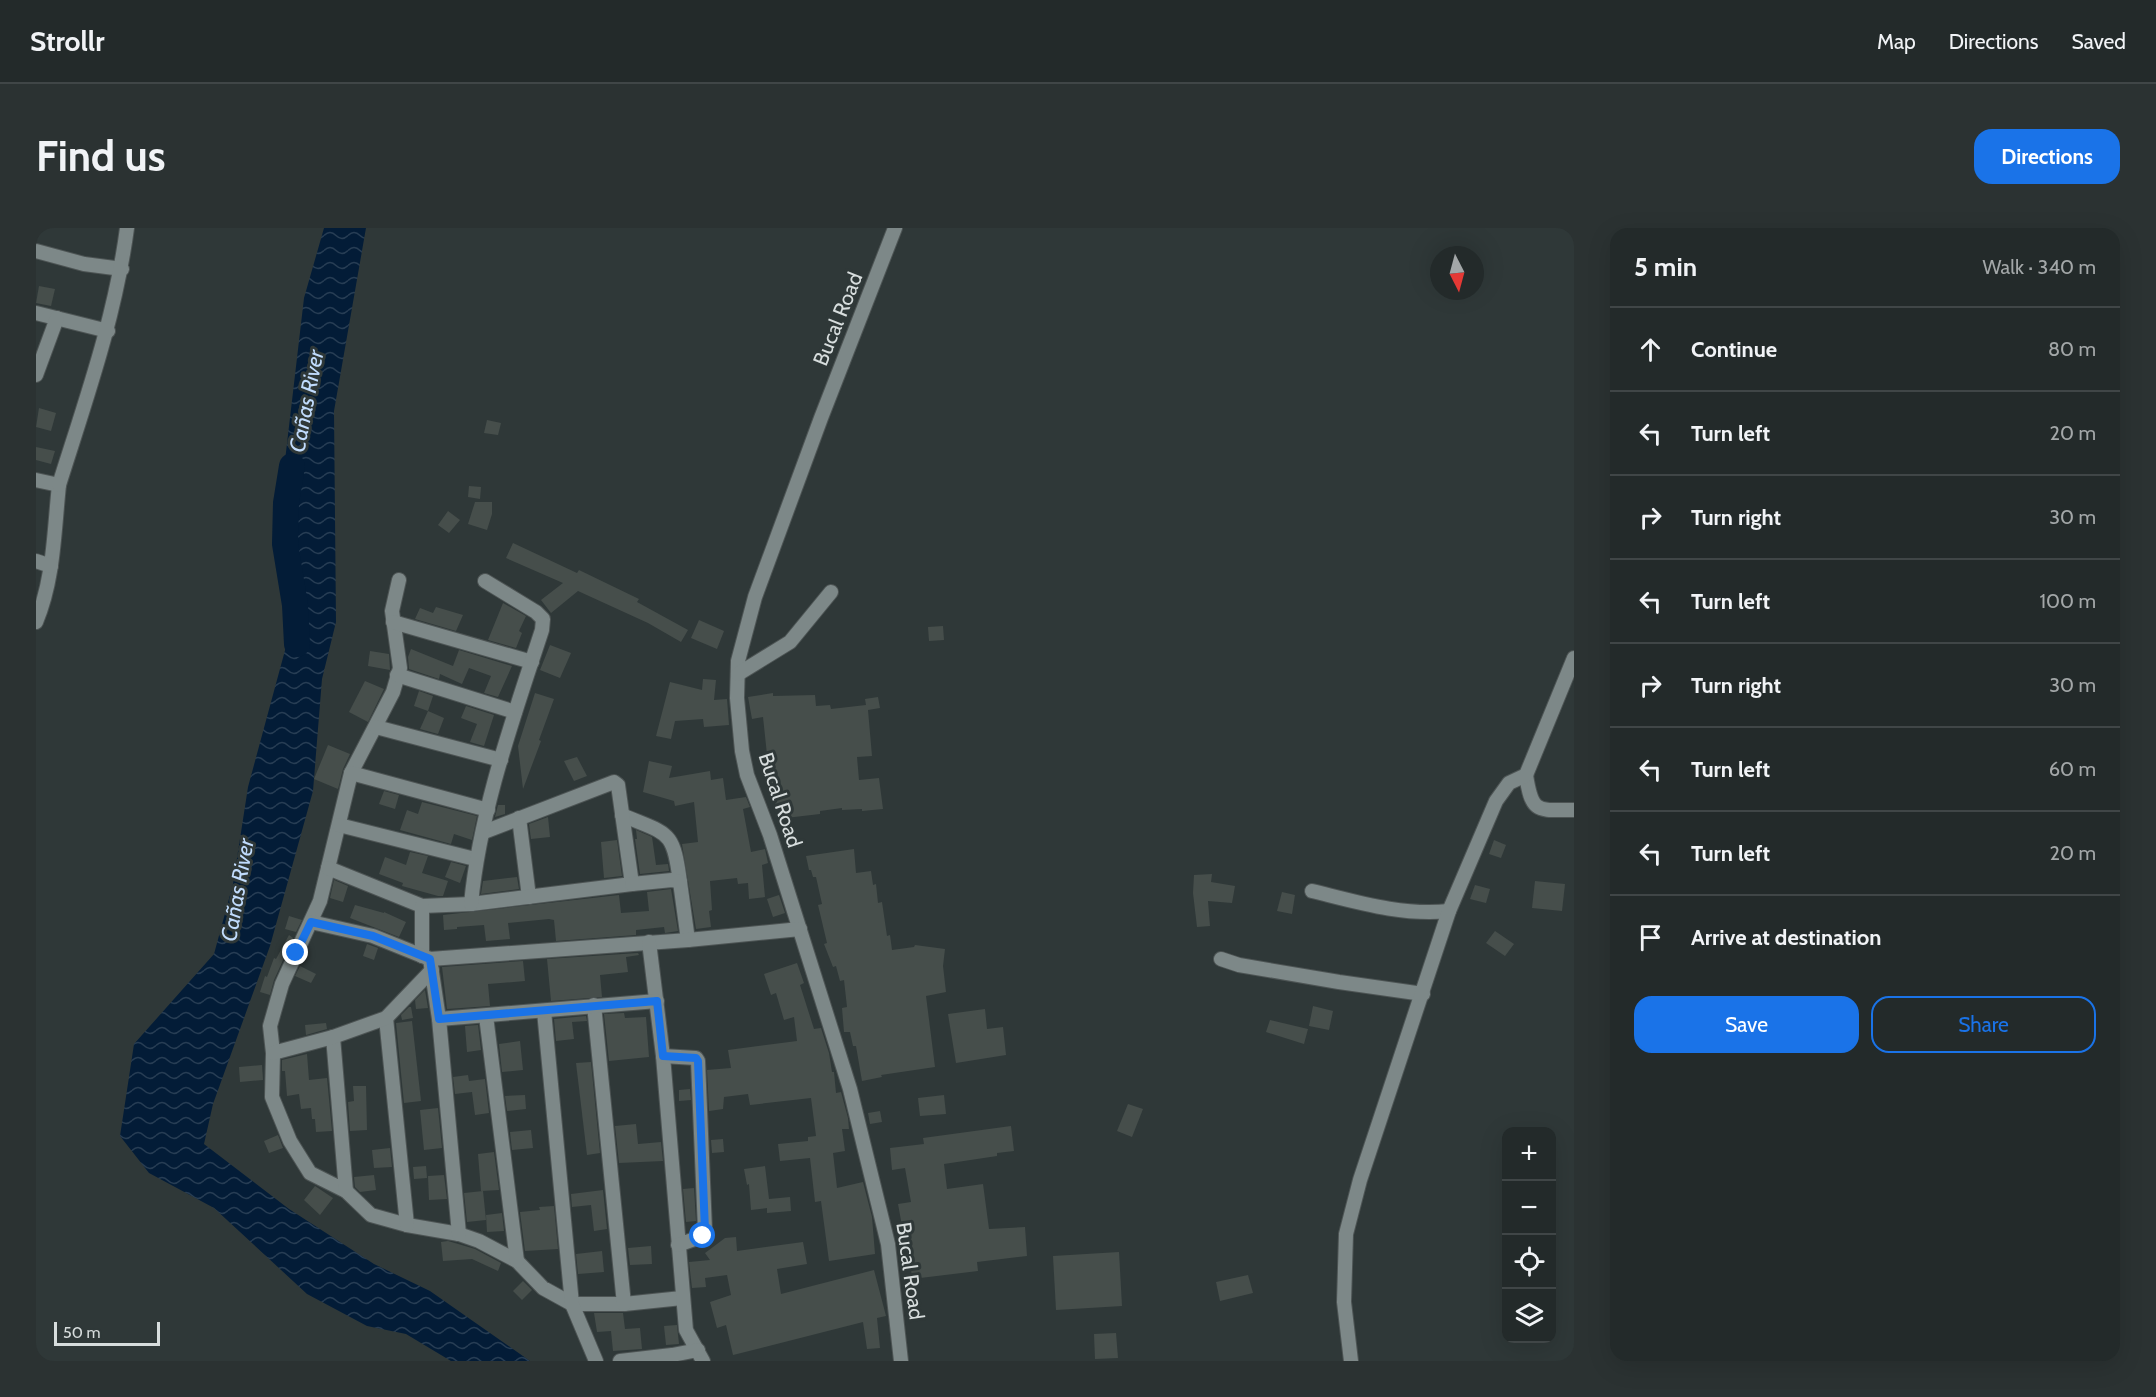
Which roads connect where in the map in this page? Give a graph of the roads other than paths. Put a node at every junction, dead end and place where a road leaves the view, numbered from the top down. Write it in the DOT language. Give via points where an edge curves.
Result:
graph roads {
  1 [pos="127,228"];
  2 [pos="895,228"];
  3 [pos="36,251"];
  4 [pos="122,269"];
  5 [pos="36,313"];
  6 [pos="57,318"];
  7 [pos="108,331"];
  8 [pos="37,369"];
  9 [pos="36,480"];
  10 [pos="58,485"];
  11 [pos="36,561"];
  12 [pos="51,566"];
  13 [pos="399,580"];
  14 [pos="485,580"];
  15 [pos="831,592"];
  16 [pos="36,622"];
  17 [pos="393,622"];
  18 [pos="1574,658"];
  19 [pos="532,662"];
  20 [pos="738,674"];
  21 [pos="397,675"];
  22 [pos="515,712"];
  23 [pos="375,726"];
  24 [pos="501,760"];
  25 [pos="351,773"];
  26 [pos="1526,775"];
  27 [pos="488,810"];
  28 [pos="1574,810"];
  29 [pos="622,815"];
  30 [pos="519,818"];
  31 [pos="339,825"];
  32 [pos="484,832"];
  33 [pos="475,859"];
  34 [pos="328,868"];
  35 [pos="680,882"];
  36 [pos="632,884"];
  37 [pos="1312,891"];
  38 [pos="529,897"];
  39 [pos="471,904"];
  40 [pos="422,906"];
  41 [pos="1449,911"];
  42 [pos="311,922"];
  43 [pos="800,928"];
  44 [pos="688,940"];
  45 [pos="649,942"];
  46 [pos="1221,959"];
  47 [pos="428,962"];
  48 [pos="1423,994"];
  49 [pos="657,1001"];
  50 [pos="594,1005"];
  51 [pos="544,1011"];
  52 [pos="486,1016"];
  53 [pos="386,1018"];
  54 [pos="439,1019"];
  55 [pos="333,1037"];
  56 [pos="273,1053"];
  57 [pos="663,1056"];
  58 [pos="346,1191"];
  59 [pos="407,1225"];
  60 [pos="459,1234"];
  61 [pos="678,1245"];
  62 [pos="517,1261"];
  63 [pos="682,1298"];
  64 [pos="572,1304"];
  65 [pos="624,1304"];
  66 [pos="700,1355"];
  67 [pos="596,1361"];
  68 [pos="620,1361"];
  69 [pos="901,1361"];
  70 [pos="1351,1361"];
  1 -- 4 [label="street"];
  2 -- 20 [label="street, Bucal Road" via="755,597"];
  3 -- 4 [label="street"];
  4 -- 7 [label="street"];
  5 -- 6 [label="street"];
  6 -- 7 [label="street"];
  6 -- 8 [label="street"];
  7 -- 10 [label="street"];
  9 -- 10 [label="street"];
  10 -- 12 [label="street"];
  11 -- 12 [label="street"];
  12 -- 16 [label="street" via="46,598"];
  13 -- 17 [label="street"];
  14 -- 19 [label="street" via="543,619"];
  15 -- 20 [label="street" via="790,642"];
  17 -- 19 [label="street"];
  17 -- 21 [label="street" via="400,668"];
  18 -- 26 [label="street"];
  19 -- 22 [label="street"];
  20 -- 43 [label="street, Bucal Road" via="738,720 747,775"];
  21 -- 22 [label="street"];
  21 -- 23 [label="street" via="393,692"];
  22 -- 24 [label="street"];
  23 -- 24 [label="street"];
  23 -- 25 [label="street"];
  24 -- 27 [label="street"];
  25 -- 27 [label="street"];
  25 -- 31 [label="street"];
  26 -- 28 [label="street" via="1530,799 1538,807"];
  26 -- 41 [label="street" via="1509,783 1496,801"];
  27 -- 32 [label="street"];
  29 -- 30 [label="street" via="618,785 614,782"];
  29 -- 35 [label="street" via="656,828 668,838 674,847"];
  29 -- 36 [label="street"];
  30 -- 32 [label="street"];
  30 -- 38 [label="street"];
  31 -- 33 [label="street"];
  31 -- 34 [label="street"];
  32 -- 33 [label="street"];
  33 -- 39 [label="street"];
  34 -- 40 [label="street"];
  34 -- 42 [label="street"];
  35 -- 36 [label="street" via="672,879"];
  35 -- 44 [label="street"];
  36 -- 38 [label="street"];
  37 -- 41 [label="street" via="1378,908"];
  38 -- 39 [label="street"];
  39 -- 40 [label="street"];
  40 -- 47 [label="street"];
  41 -- 48 [label="street"];
  42 -- 47 [label="street" via="373,936"];
  42 -- 56 [label="street" via="282,984 270,1026"];
  43 -- 44 [label="street"];
  43 -- 69 [label="street, Bucal Road" via="850,1089 888,1244"];
  44 -- 45 [label="street"];
  45 -- 47 [label="street"];
  45 -- 49 [label="street"];
  46 -- 48 [label="street"];
  47 -- 53 [label="street"];
  47 -- 54 [label="street"];
  48 -- 70 [label="street" via="1360,1180 1346,1234 1344,1302"];
  49 -- 50 [label="street"];
  49 -- 57 [label="street"];
  50 -- 51 [label="street"];
  50 -- 65 [label="street"];
  51 -- 52 [label="street"];
  51 -- 64 [label="street"];
  52 -- 54 [label="street"];
  52 -- 62 [label="street"];
  53 -- 55 [label="street"];
  53 -- 59 [label="street"];
  54 -- 60 [label="street"];
  55 -- 56 [label="street"];
  55 -- 58 [label="street"];
  56 -- 58 [label="street" via="273,1097 290,1141 310,1173"];
  57 -- 61 [label="street"];
  57 -- 61 [label="street" via="690,1056 698,1061 705,1230 703,1236"];
  58 -- 59 [label="street" via="371,1215"];
  59 -- 60 [label="street"];
  60 -- 62 [label="street"];
  61 -- 63 [label="street"];
  62 -- 64 [label="street" via="543,1288"];
  63 -- 65 [label="street"];
  63 -- 66 [label="street" via="686,1330"];
  64 -- 65 [label="street"];
  64 -- 67 [label="street"];
  66 -- 68 [label="street"];
}
